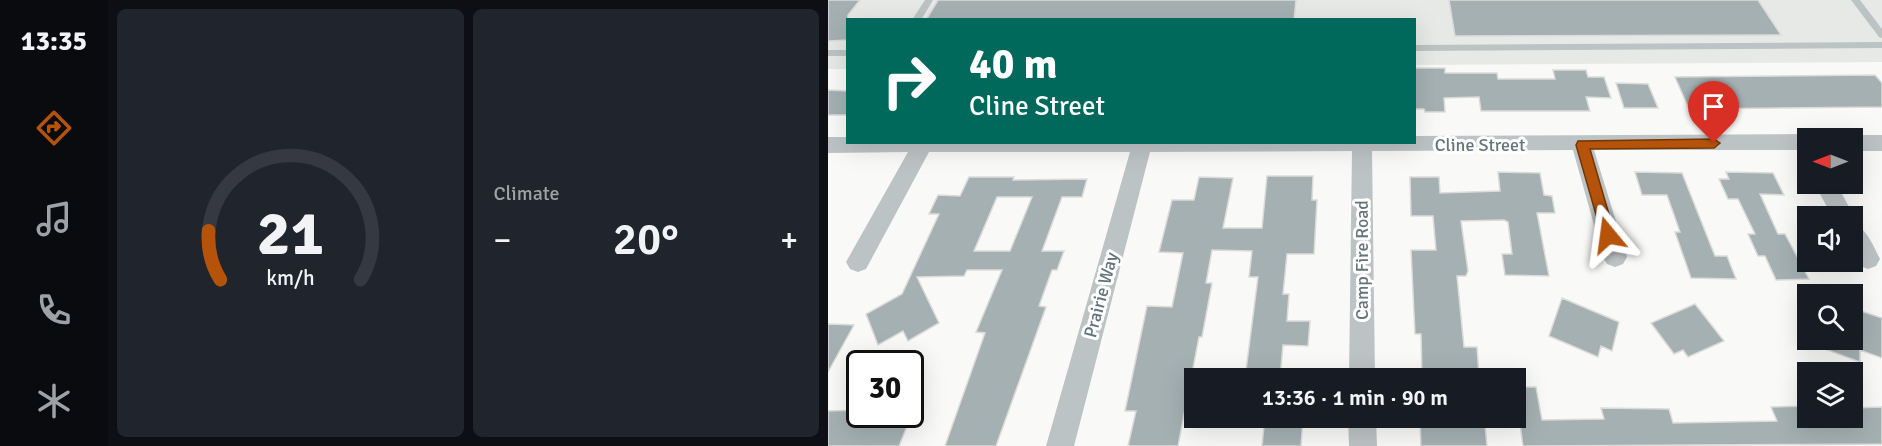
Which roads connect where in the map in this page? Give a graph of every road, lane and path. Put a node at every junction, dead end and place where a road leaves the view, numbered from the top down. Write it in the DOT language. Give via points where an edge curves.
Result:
graph roads {
  1 [pos="929,0"];
  2 [pos="1855,0"];
  3 [pos="917,18"];
  4 [pos="1882,34"];
  5 [pos="1882,45"];
  6 [pos="1416,48"];
  7 [pos="828,53"];
  8 [pos="846,53"];
  9 [pos="1416,143"];
  10 [pos="1863,143"];
  11 [pos="1882,143"];
  12 [pos="1142,144"];
  13 [pos="1362,144"];
  14 [pos="923,145"];
  15 [pos="1582,145"];
  16 [pos="828,146"];
  17 [pos="1797,146"];
  18 [pos="1863,251"];
  19 [pos="1615,257"];
  20 [pos="1868,259"];
  21 [pos="858,262"];
  22 [pos="1362,368"];
  23 [pos="1362,428"];
  24 [pos="1060,446"];
  25 [pos="1363,446"];
  1 -- 3 [label="lane"];
  2 -- 4 [label="lane"];
  5 -- 6 [label="lane"];
  7 -- 8 [label="lane"];
  9 -- 15 [label="street, Cline Street"];
  10 -- 11 [label="street"];
  12 -- 14 [label="street, Cline Street"];
  12 -- 24 [label="street, Prairie Way"];
  13 -- 22 [label="street, Camp Fire Road"];
  14 -- 16 [label="street, Cline Street"];
  14 -- 21 [label="street"];
  15 -- 17 [label="street, Cline Street"];
  15 -- 19 [label="street"];
  18 -- 20 [label="street"];
  23 -- 25 [label="street"];
}
